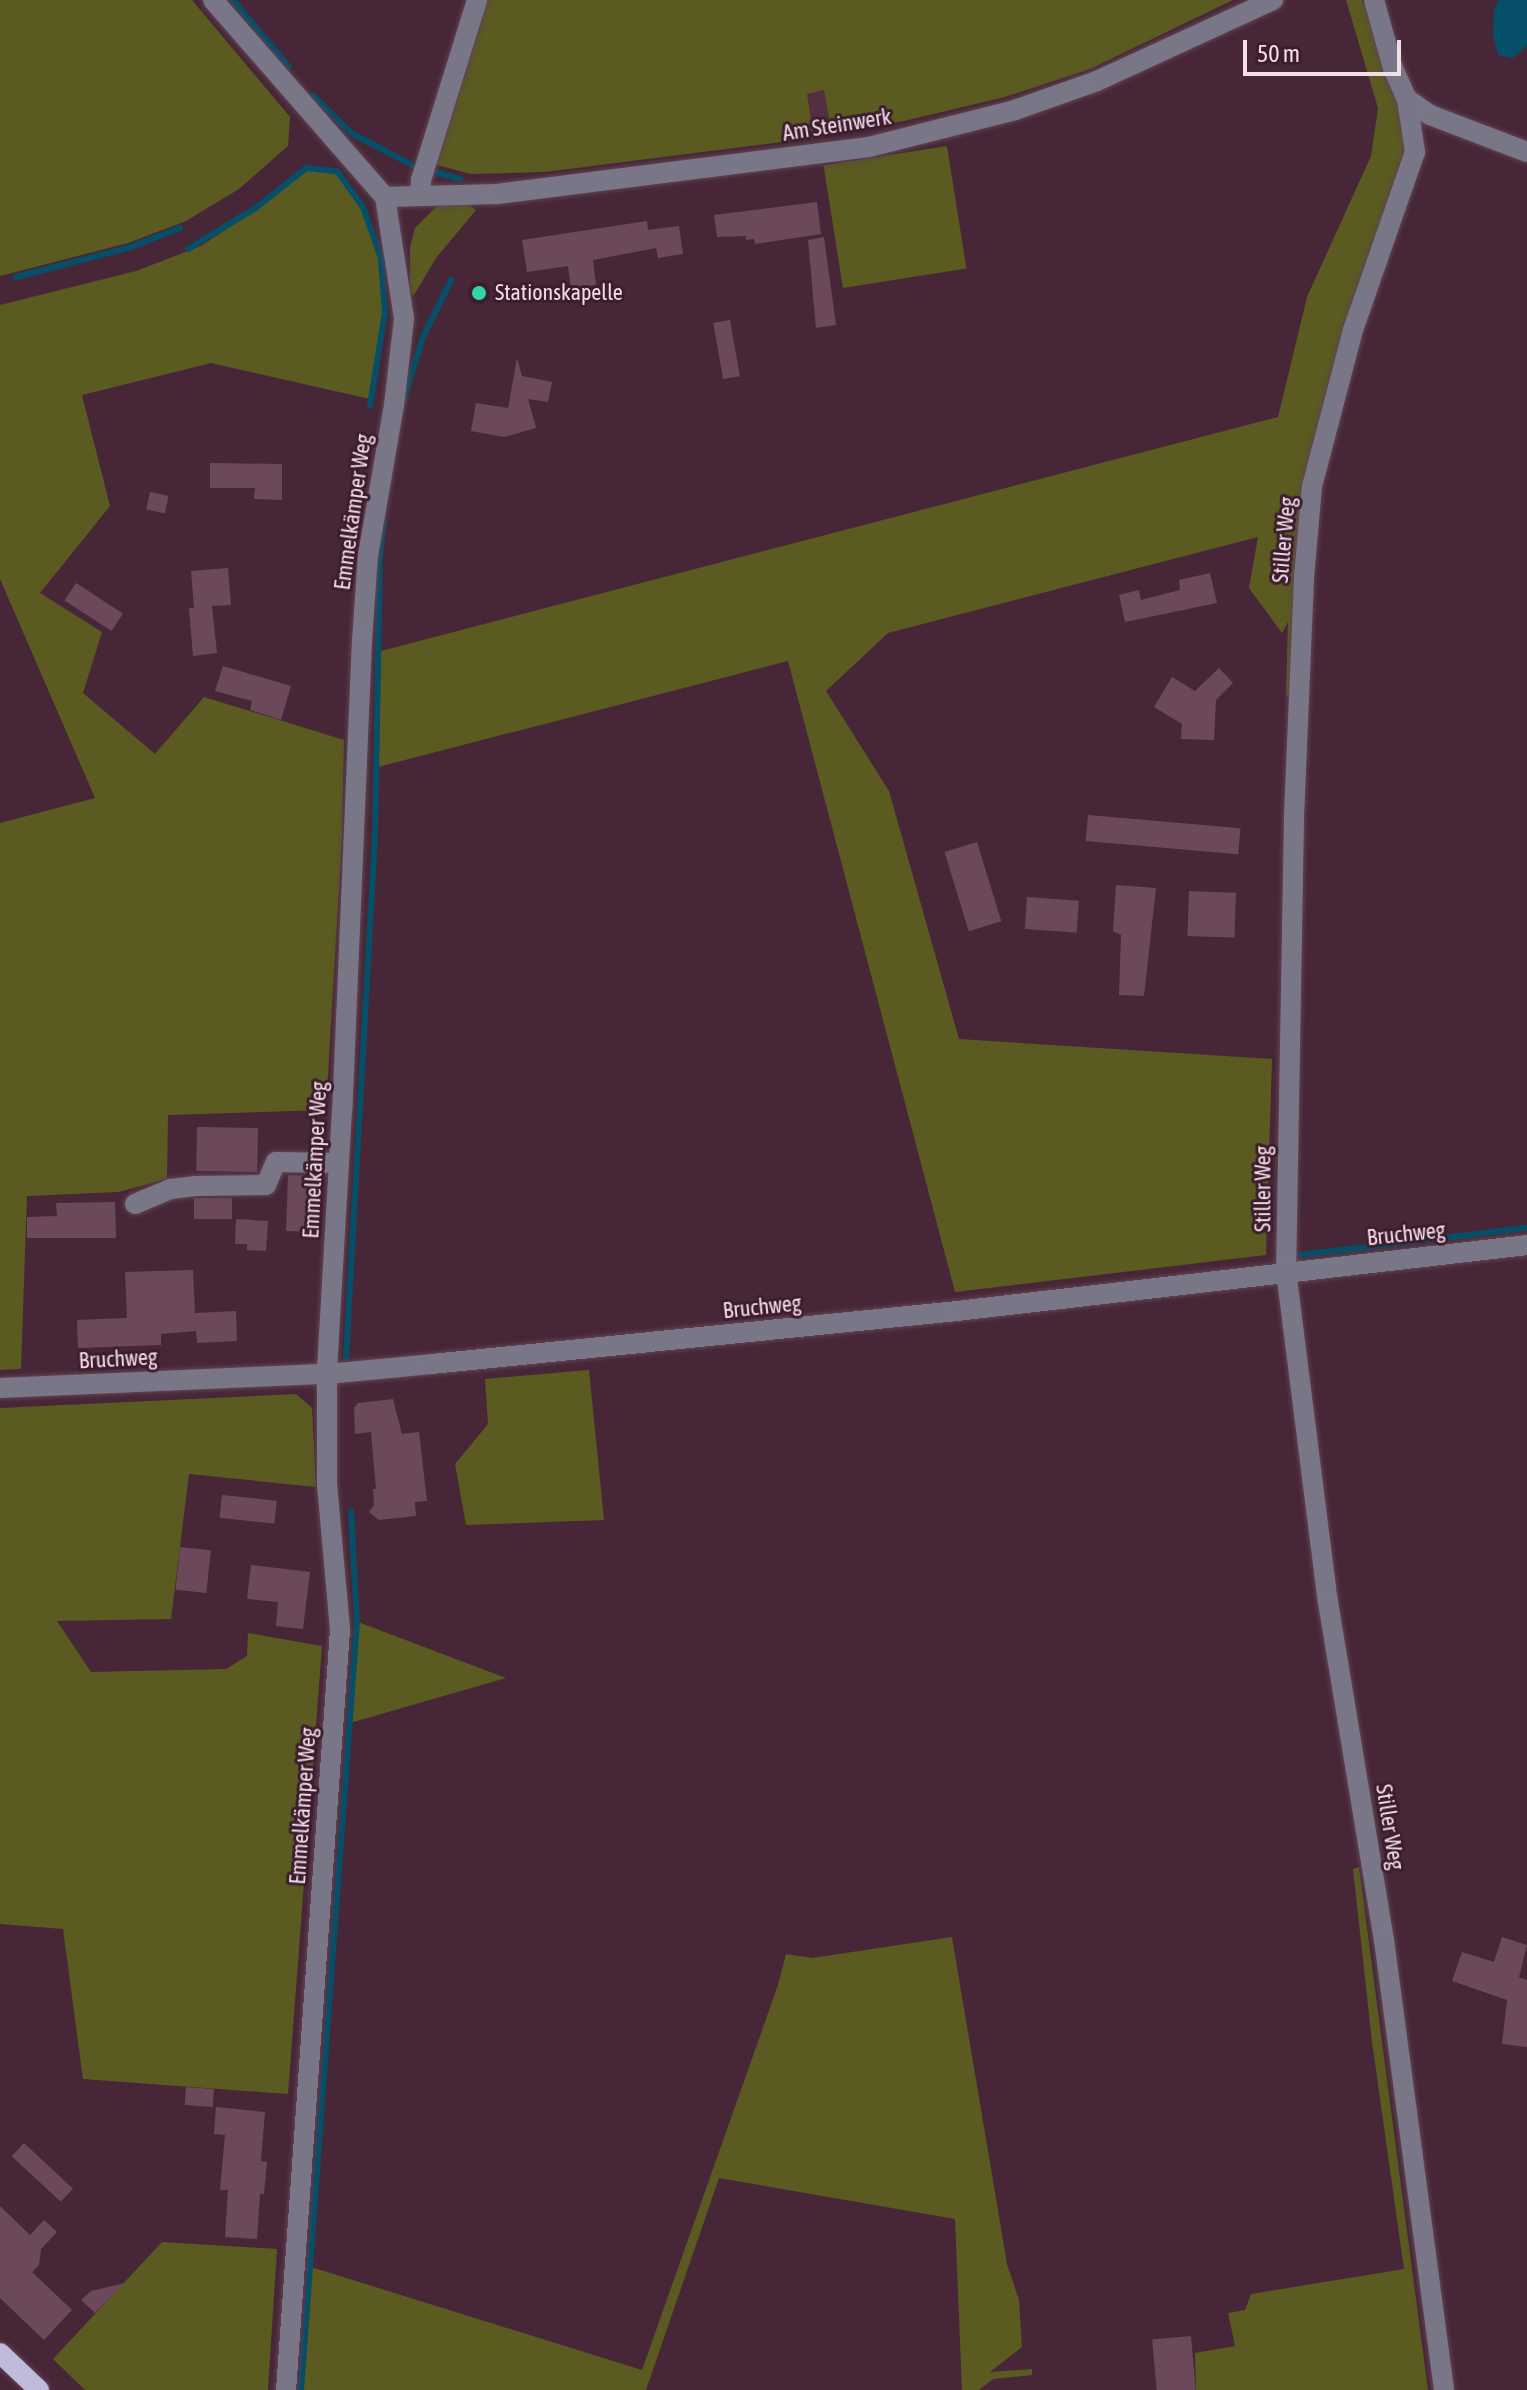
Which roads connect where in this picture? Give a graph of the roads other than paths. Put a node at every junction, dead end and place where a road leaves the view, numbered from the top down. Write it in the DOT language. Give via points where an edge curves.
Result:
graph roads {
  1 [pos="213,0"];
  2 [pos="477,0"];
  3 [pos="1273,0"];
  4 [pos="1374,0"];
  5 [pos="1407,99"];
  6 [pos="1527,152"];
  7 [pos="420,195"];
  8 [pos="385,197"];
  9 [pos="339,1163"];
  10 [pos="135,1204"];
  11 [pos="1527,1245"];
  12 [pos="1286,1271"];
  13 [pos="327,1374"];
  14 [pos="0,1388"];
  15 [pos="0,2353"];
  16 [pos="39,2390"];
  17 [pos="286,2390"];
  18 [pos="1446,2390"];
  1 -- 8 [label="street"];
  2 -- 7 [label="street"];
  3 -- 7 [label="street, Am Steinwerk" via="1097,81 1015,110 869,147 497,194"];
  4 -- 5 [label="street, Stiller Weg"];
  5 -- 6 [label="street" via="1458,127"];
  5 -- 12 [label="street, Stiller Weg" via="1415,152 1353,330 1312,486 1294,818"];
  7 -- 8 [label="street, Am Steinwerk"];
  8 -- 9 [label="street, Emmelkämper Weg" via="404,319 368,555"];
  9 -- 10 [label="street" via="276,1162 266,1185 183,1187"];
  9 -- 13 [label="street, Emmelkämper Weg"];
  11 -- 12 [label="street, Bruchweg"];
  12 -- 13 [label="street, Bruchweg" via="957,1311"];
  12 -- 18 [label="street, Stiller Weg" via="1328,1602 1384,1940"];
  13 -- 14 [label="street, Bruchweg"];
  13 -- 17 [label="street, Emmelkämper Weg" via="327,1484 340,1630"];
  15 -- 16 [label="main road"];
}
